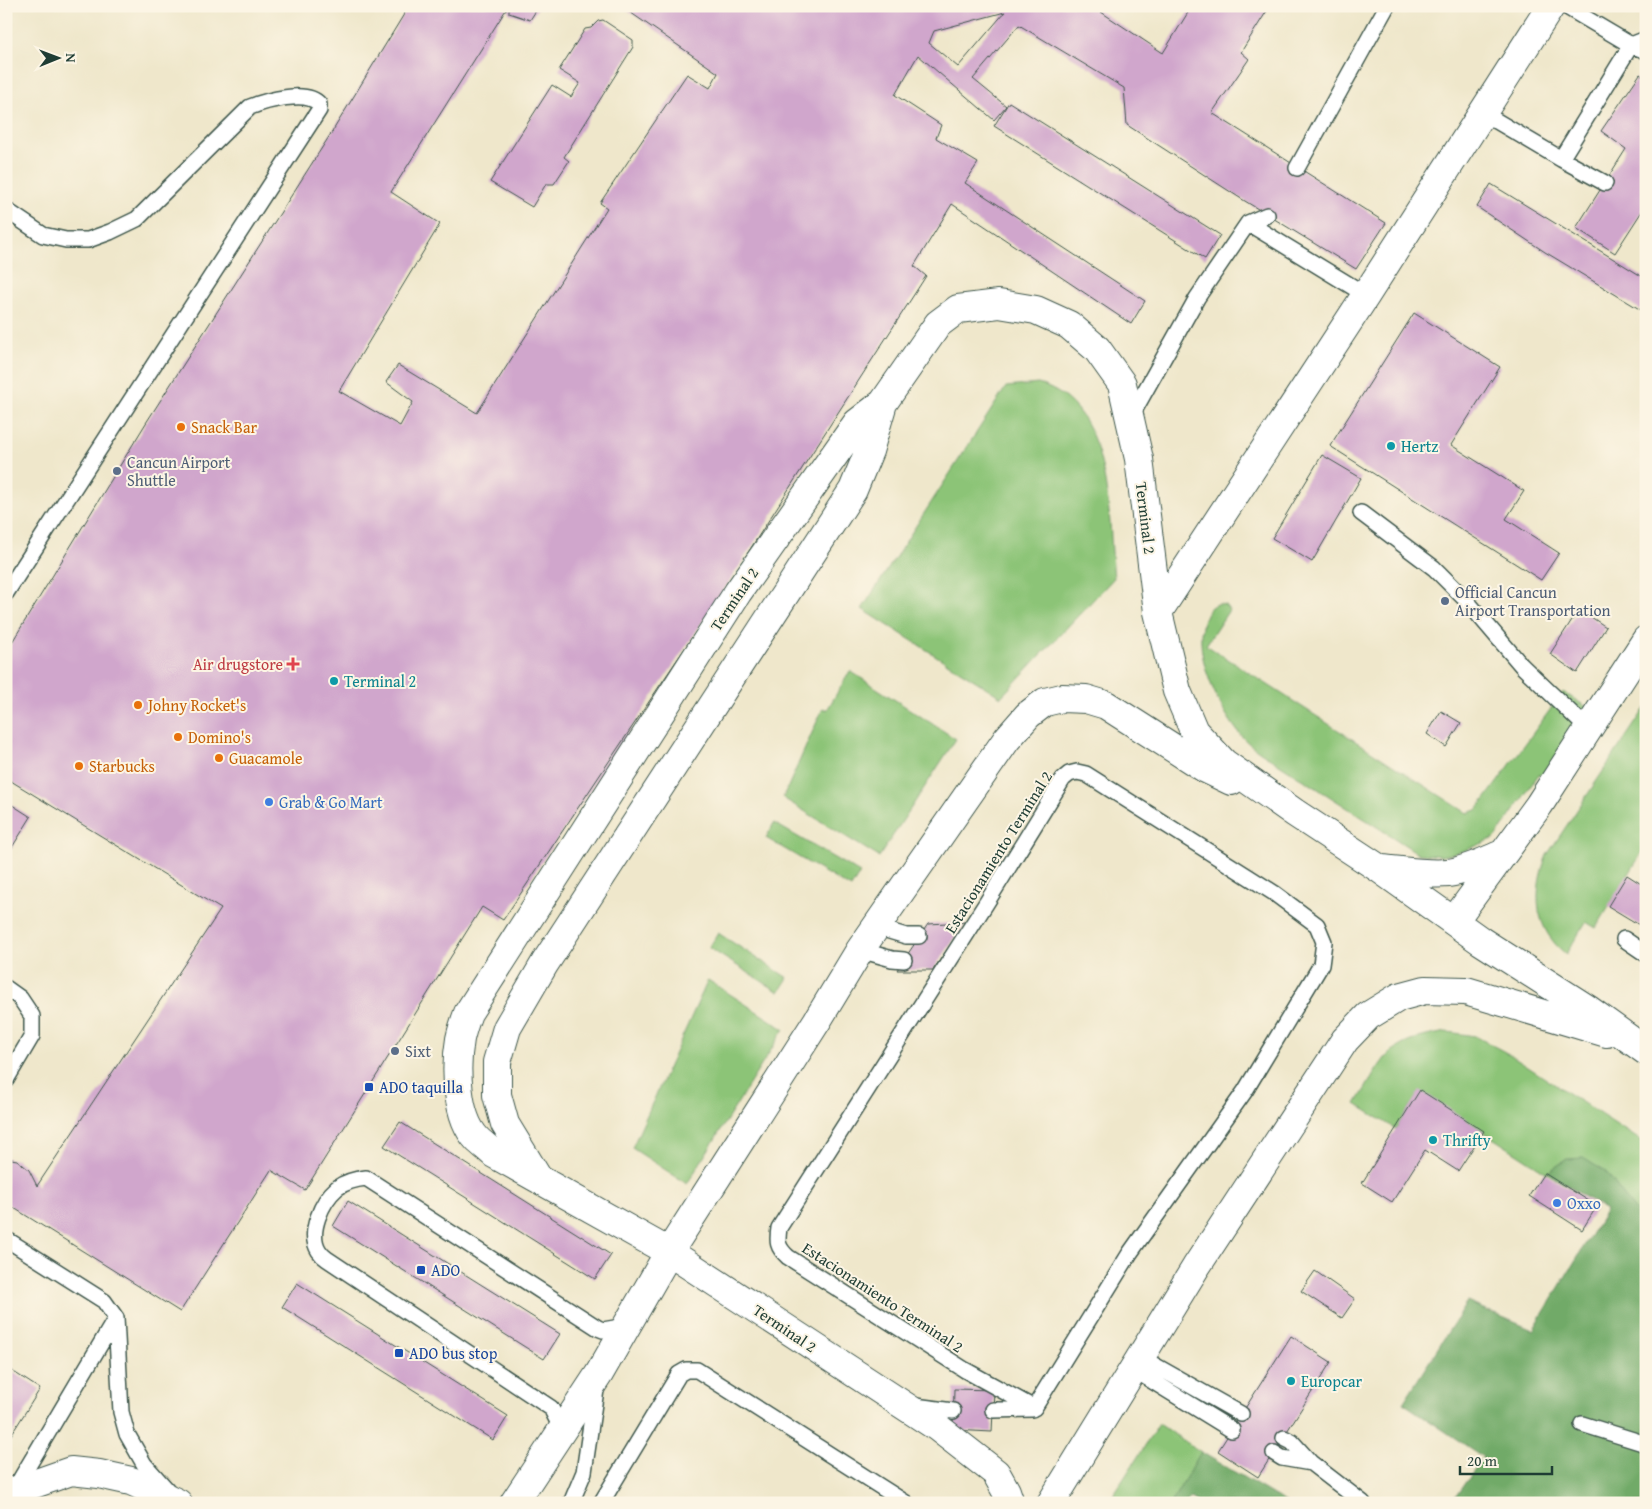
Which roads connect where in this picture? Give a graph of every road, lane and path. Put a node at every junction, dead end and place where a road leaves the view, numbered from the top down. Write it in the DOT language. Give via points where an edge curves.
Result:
graph roads {
  1 [pos="1386,6"];
  2 [pos="1551,6"];
  3 [pos="1565,6"];
  4 [pos="1646,39"];
  5 [pos="1631,45"];
  6 [pos="1646,51"];
  7 [pos="1483,113"];
  8 [pos="1561,159"];
  9 [pos="1297,168"];
  10 [pos="1605,183"];
  11 [pos="6,210"];
  12 [pos="1266,215"];
  13 [pos="1248,223"];
  14 [pos="1366,296"];
  15 [pos="883,402"];
  16 [pos="1129,419"];
  17 [pos="1361,514"];
  18 [pos="6,593"];
  19 [pos="1158,612"];
  20 [pos="722,617"];
  21 [pos="1646,640"];
  22 [pos="753,643"];
  23 [pos="718,661"];
  24 [pos="682,679"];
  25 [pos="715,701"];
  26 [pos="1588,729"];
  27 [pos="631,759"];
  28 [pos="663,782"];
  29 [pos="628,800"];
  30 [pos="1295,813"];
  31 [pos="593,818"];
  32 [pos="624,841"];
  33 [pos="1502,854"];
  34 [pos="1380,869"];
  35 [pos="1454,921"];
  36 [pos="876,927"];
  37 [pos="920,936"];
  38 [pos="1624,939"];
  39 [pos="860,950"];
  40 [pos="1646,954"];
  41 [pos="904,960"];
  42 [pos="6,988"];
  43 [pos="1638,1045"];
  44 [pos="6,1080"];
  45 [pos="539,1179"];
  46 [pos="6,1239"];
  47 [pos="670,1252"];
  48 [pos="116,1318"];
  49 [pos="626,1326"];
  50 [pos="1136,1363"];
  51 [pos="599,1374"];
  52 [pos="899,1404"];
  53 [pos="1034,1408"];
  54 [pos="993,1410"];
  55 [pos="953,1411"];
  56 [pos="1241,1414"];
  57 [pos="1582,1424"];
  58 [pos="1232,1430"];
  59 [pos="1284,1438"];
  60 [pos="554,1442"];
  61 [pos="1646,1444"];
  62 [pos="1274,1453"];
  63 [pos="1311,1463"];
  64 [pos="10,1496"];
  65 [pos="178,1503"];
  66 [pos="514,1503"];
  67 [pos="571,1503"];
  68 [pos="601,1503"];
  69 [pos="906,1503"];
  70 [pos="1010,1503"];
  71 [pos="1051,1503"];
  72 [pos="1363,1503"];
  1 -- 9 [label="lane"];
  2 -- 7 [label="street"];
  3 -- 5 [label="lane"];
  4 -- 5 [label="lane"];
  5 -- 6 [label="lane"];
  5 -- 8 [label="lane"];
  7 -- 8 [label="lane"];
  7 -- 14 [label="street"];
  8 -- 10 [label="lane"];
  11 -- 18 [label="lane" via="43,235 88,240 137,219 250,107 285,97 309,98 319,104 319,110"];
  12 -- 13 [label="lane"];
  13 -- 14 [label="lane"];
  13 -- 16 [label="lane" via="1197,298"];
  14 -- 19 [label="street"];
  15 -- 16 [label="street, Terminal 2" via="938,324 958,309 999,304 1036,310 1069,325 1098,349 1122,384"];
  15 -- 20 [label="street, Terminal 2" via="858,423"];
  15 -- 22 [label="street, Terminal 2" via="869,451 853,490"];
  16 -- 19 [label="street, Terminal 2" via="1139,459"];
  17 -- 26 [label="lane" via="1434,568 1522,666"];
  19 -- 30 [label="street, Terminal 2" via="1177,692 1194,731 1224,763"];
  20 -- 23 [label="street"];
  20 -- 24 [label="street, Terminal 2"];
  21 -- 26 [label="street"];
  22 -- 23 [label="street"];
  22 -- 25 [label="street, Terminal 2"];
  23 -- 24 [label="street"];
  23 -- 25 [label="street"];
  24 -- 27 [label="street, Terminal 2"];
  25 -- 28 [label="street, Terminal 2"];
  26 -- 33 [label="street"];
  27 -- 29 [label="street"];
  27 -- 31 [label="street, Terminal 2"];
  28 -- 29 [label="street"];
  28 -- 32 [label="street, Terminal 2"];
  29 -- 31 [label="street"];
  29 -- 32 [label="street"];
  30 -- 34 [label="street, Terminal 2"];
  30 -- 36 [label="street" via="1206,768 1106,705 1086,699 1062,698 1046,702 1028,715 1007,739"];
  31 -- 45 [label="street, Terminal 2" via="468,1013 460,1039 458,1093 465,1119 476,1138 494,1154"];
  32 -- 45 [label="street, Terminal 2" via="507,1028 497,1062 497,1095 505,1124"];
  33 -- 34 [label="street" via="1449,873 1423,874"];
  33 -- 35 [label="street"];
  34 -- 35 [label="street, Terminal 2"];
  35 -- 43 [label="street, Terminal 2"];
  36 -- 37 [label="lane" via="906,936"];
  36 -- 39 [label="street"];
  38 -- 40 [label="lane"];
  39 -- 41 [label="lane"];
  39 -- 47 [label="street"];
  42 -- 44 [label="lane" via="20,998 32,1016 32,1036"];
  43 -- 50 [label="street" via="1466,990 1426,990 1398,997 1368,1016 1345,1040"];
  45 -- 47 [label="street, Terminal 2"];
  46 -- 48 [label="lane" via="104,1301"];
  47 -- 49 [label="street"];
  47 -- 52 [label="street, Terminal 2"];
  48 -- 64 [label="lane"];
  48 -- 65 [label="lane" via="121,1412 127,1434 144,1464"];
  49 -- 51 [label="street"];
  49 -- 60 [label="lane" via="598,1328 366,1178 337,1188 325,1203 316,1220 318,1250 551,1408 558,1422"];
  50 -- 56 [label="lane"];
  50 -- 58 [label="lane"];
  50 -- 71 [label="street"];
  51 -- 60 [label="street"];
  51 -- 67 [label="lane" via="584,1472"];
  52 -- 55 [label="lane"];
  52 -- 70 [label="street, Terminal 2" via="937,1427 996,1473"];
  53 -- 53 [label="lane, Estacionamiento Terminal 2" via="1130,1253 1245,1091 1321,965 1324,942 1317,925 1274,893 1086,774 1077,772 1063,779 946,959 779,1228 777,1242 788,1257 965,1370"];
  53 -- 54 [label="lane"];
  57 -- 61 [label="lane"];
  59 -- 63 [label="lane" via="1292,1442"];
  60 -- 66 [label="street"];
  62 -- 63 [label="lane" via="1282,1458"];
  63 -- 72 [label="lane"];
  64 -- 65 [label="street" via="71,1471 131,1481"];
  68 -- 69 [label="lane" via="679,1374 697,1370"];
}
